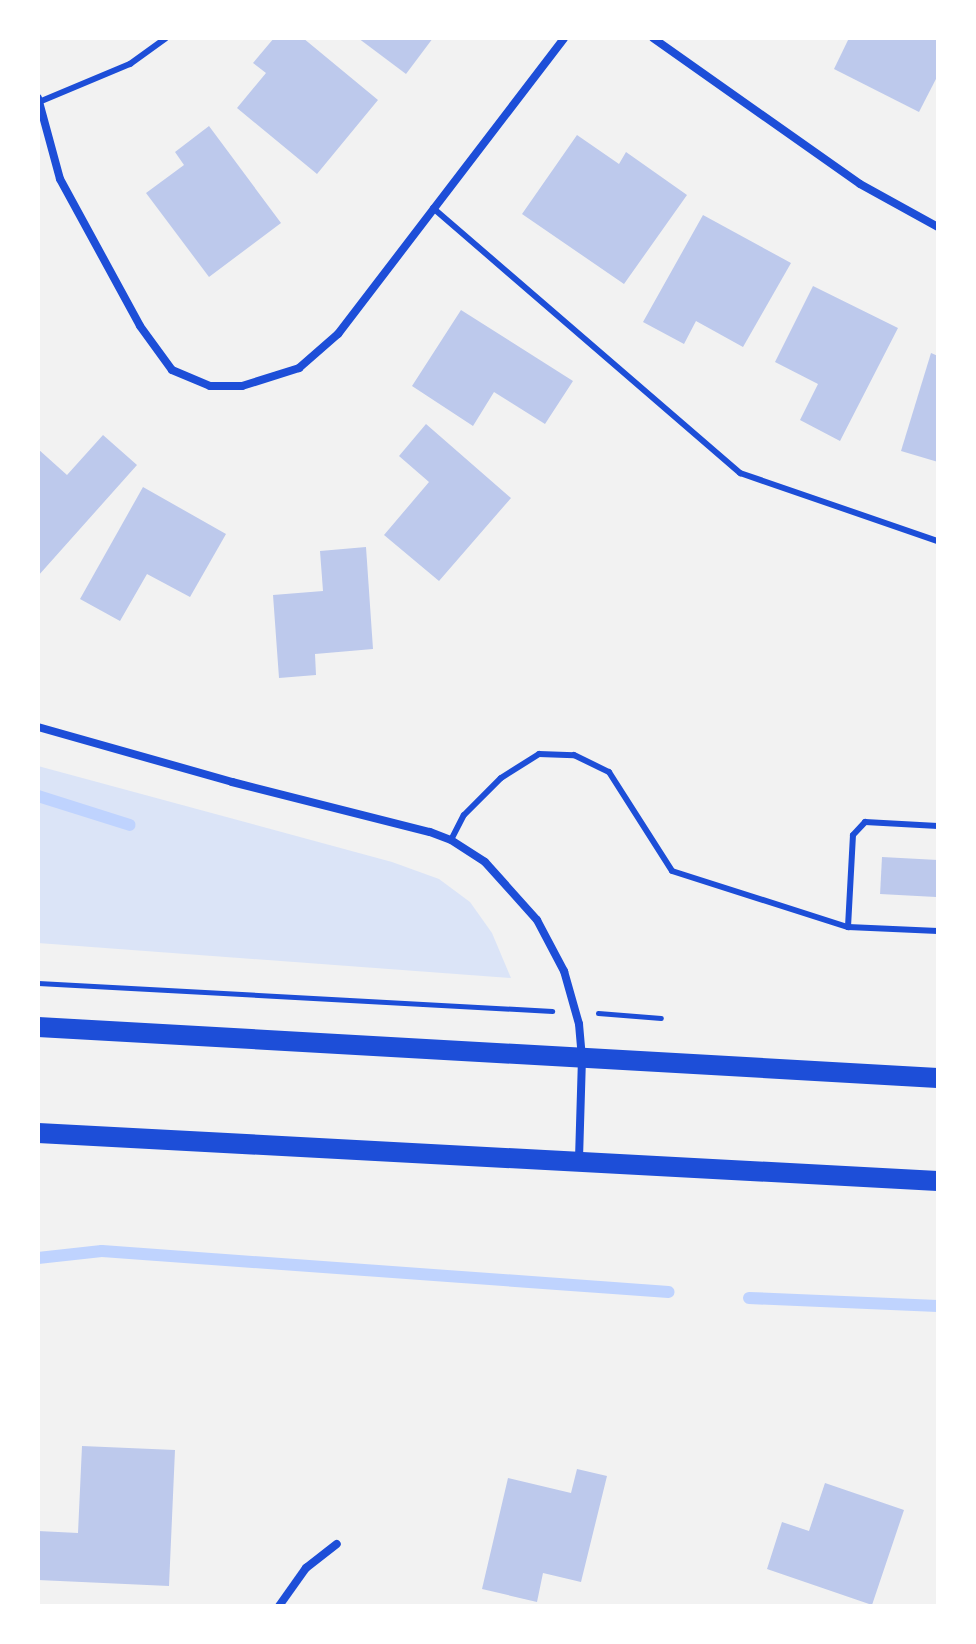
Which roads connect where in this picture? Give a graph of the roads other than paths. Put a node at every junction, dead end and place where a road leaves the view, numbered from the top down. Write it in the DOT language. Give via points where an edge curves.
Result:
graph roads {
  1 [pos="166,38"];
  2 [pos="564,38"];
  3 [pos="653,38"];
  4 [pos="39,100"];
  5 [pos="433,208"];
  6 [pos="938,227"];
  7 [pos="938,541"];
  8 [pos="38,727"];
  9 [pos="938,826"];
  10 [pos="451,840"];
  11 [pos="848,927"];
  12 [pos="938,931"];
  13 [pos="38,1027"];
  14 [pos="582,1058"];
  15 [pos="938,1078"];
  16 [pos="38,1133"];
  17 [pos="579,1163"];
  18 [pos="938,1181"];
  19 [pos="337,1544"];
  20 [pos="279,1606"];
  1 -- 4 [label="lane" via="130,64"];
  2 -- 5 [label="street"];
  3 -- 6 [label="street" via="860,184"];
  4 -- 5 [label="street" via="60,179 140,326 172,370 210,386 242,386 299,368 338,334"];
  5 -- 7 [label="lane" via="740,473"];
  8 -- 10 [label="street"];
  9 -- 11 [label="lane" via="865,822 853,835"];
  10 -- 11 [label="lane" via="464,815 501,778 539,754 574,755 609,772 672,871"];
  10 -- 14 [label="street" via="485,862 537,920 564,971"];
  11 -- 12 [label="lane"];
  13 -- 14 [label="main road"];
  14 -- 15 [label="main road"];
  14 -- 17 [label="street"];
  16 -- 17 [label="main road"];
  17 -- 18 [label="main road"];
  19 -- 20 [label="street" via="306,1568"];
}
